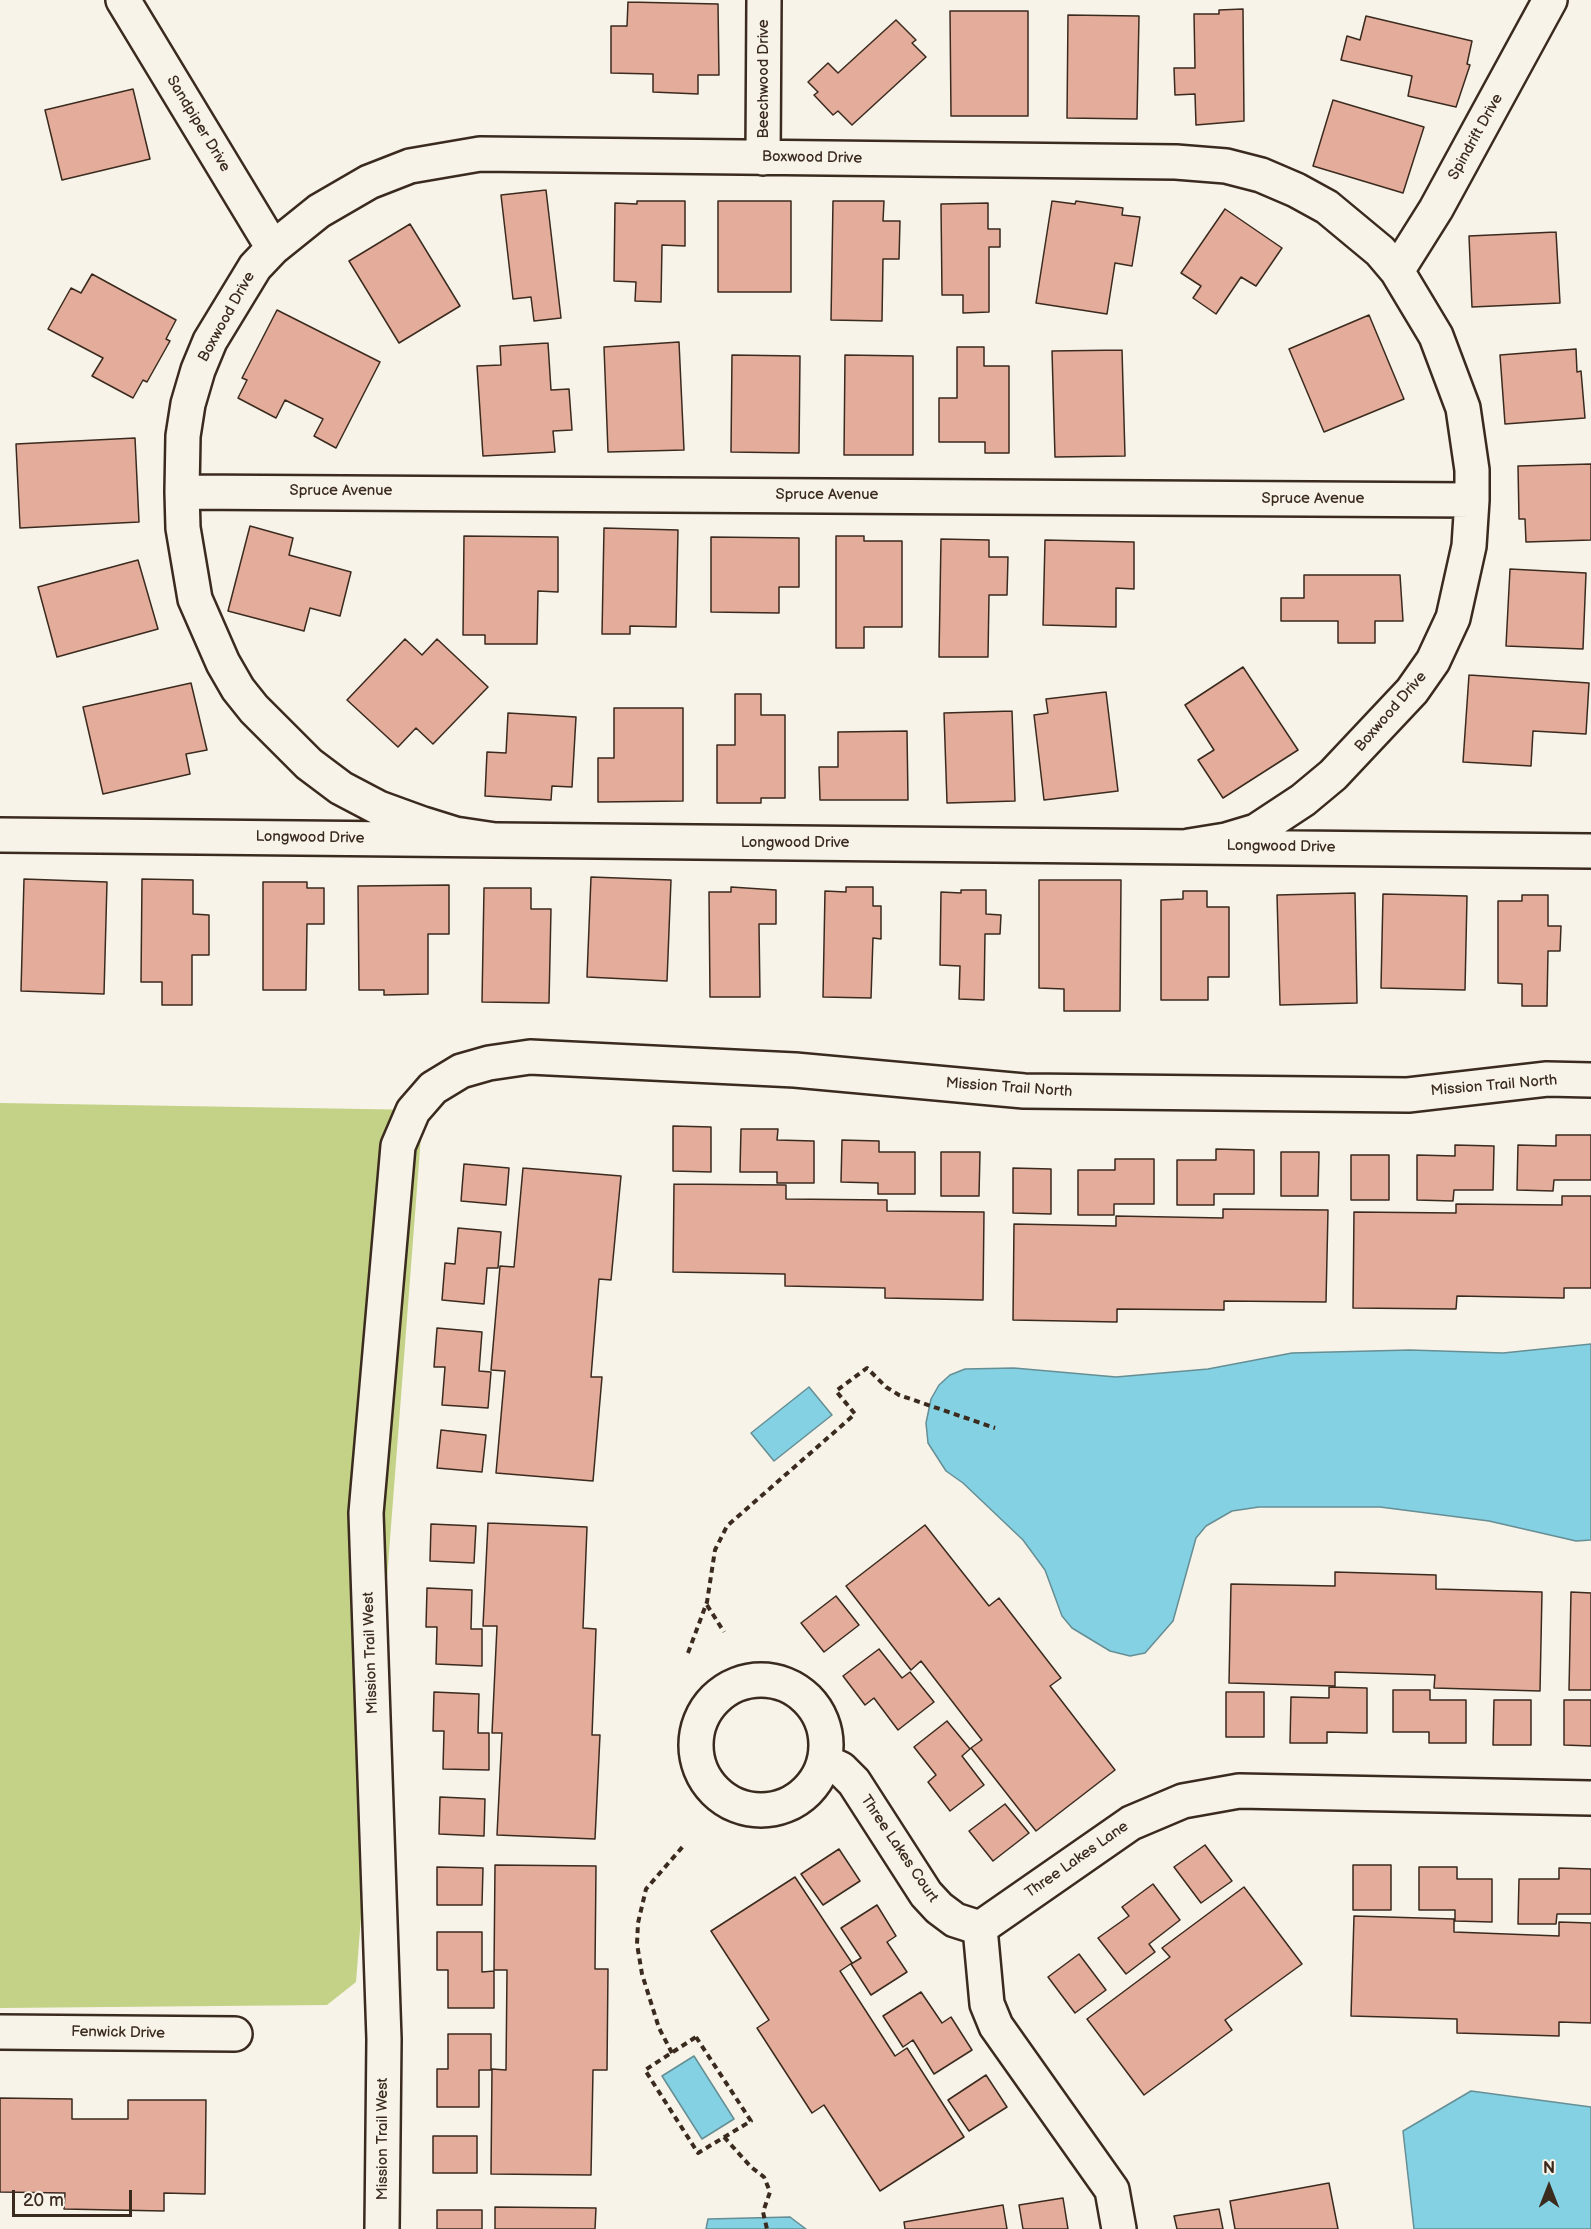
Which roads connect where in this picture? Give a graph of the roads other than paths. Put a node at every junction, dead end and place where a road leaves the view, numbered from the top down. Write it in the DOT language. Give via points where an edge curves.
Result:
graph roads {
  1 [pos="123,0"];
  2 [pos="764,0"];
  3 [pos="1550,0"];
  4 [pos="763,158"];
  5 [pos="273,248"];
  6 [pos="1397,271"];
  7 [pos="182,492"];
  8 [pos="1472,500"];
  9 [pos="0,834"];
  10 [pos="495,840"];
  11 [pos="1189,846"];
  12 [pos="1591,851"];
  13 [pos="1591,1080"];
  14 [pos="433,1088"];
  15 [pos="824,1761"];
  16 [pos="1591,1798"];
  17 [pos="980,1928"];
  18 [pos="0,2032"];
  19 [pos="235,2034"];
  20 [pos="382,2229"];
  21 [pos="1119,2229"];
  1 -- 5 [label="street, Sandpiper Drive"];
  2 -- 4 [label="street, Beechwood Drive"];
  3 -- 6 [label="street, Spindrift Drive"];
  4 -- 5 [label="street, Boxwood Drive" via="480,154 446,158 410,166 369,182 319,211"];
  4 -- 6 [label="street, Boxwood Drive" via="1176,162 1226,166 1261,174 1327,207 1359,231"];
  5 -- 7 [label="street, Boxwood Drive" via="238,293 198,370 183,436"];
  6 -- 8 [label="street, Boxwood Drive" via="1436,336 1463,408"];
  7 -- 8 [label="street, Spruce Avenue"];
  7 -- 10 [label="street, Boxwood Drive" via="183,528 195,599 223,663 254,710 309,764 340,788 369,803 455,834"];
  8 -- 11 [label="street, Boxwood Drive" via="1468,546 1453,618 1433,661 1412,691 1333,775 1279,818 1256,831"];
  9 -- 10 [label="street, Longwood Drive"];
  10 -- 11 [label="street, Longwood Drive"];
  11 -- 12 [label="street, Longwood Drive"];
  13 -- 14 [label="street, Mission Trail North" via="1547,1079 1408,1095 1024,1091 795,1070 530,1057 461,1071"];
  14 -- 20 [label="street, Mission Trail West" via="413,1111 399,1146 366,1514 384,2039"];
  15 -- 17 [label="street, Three Lakes Court" via="841,1769 854,1782 939,1908 955,1920"];
  16 -- 17 [label="street, Three Lakes Lane" via="1239,1791 1183,1801 1131,1823"];
  17 -- 21 [label="street" via="987,2004 996,2026 1112,2190"];
  18 -- 19 [label="street, Fenwick Drive"];
}
